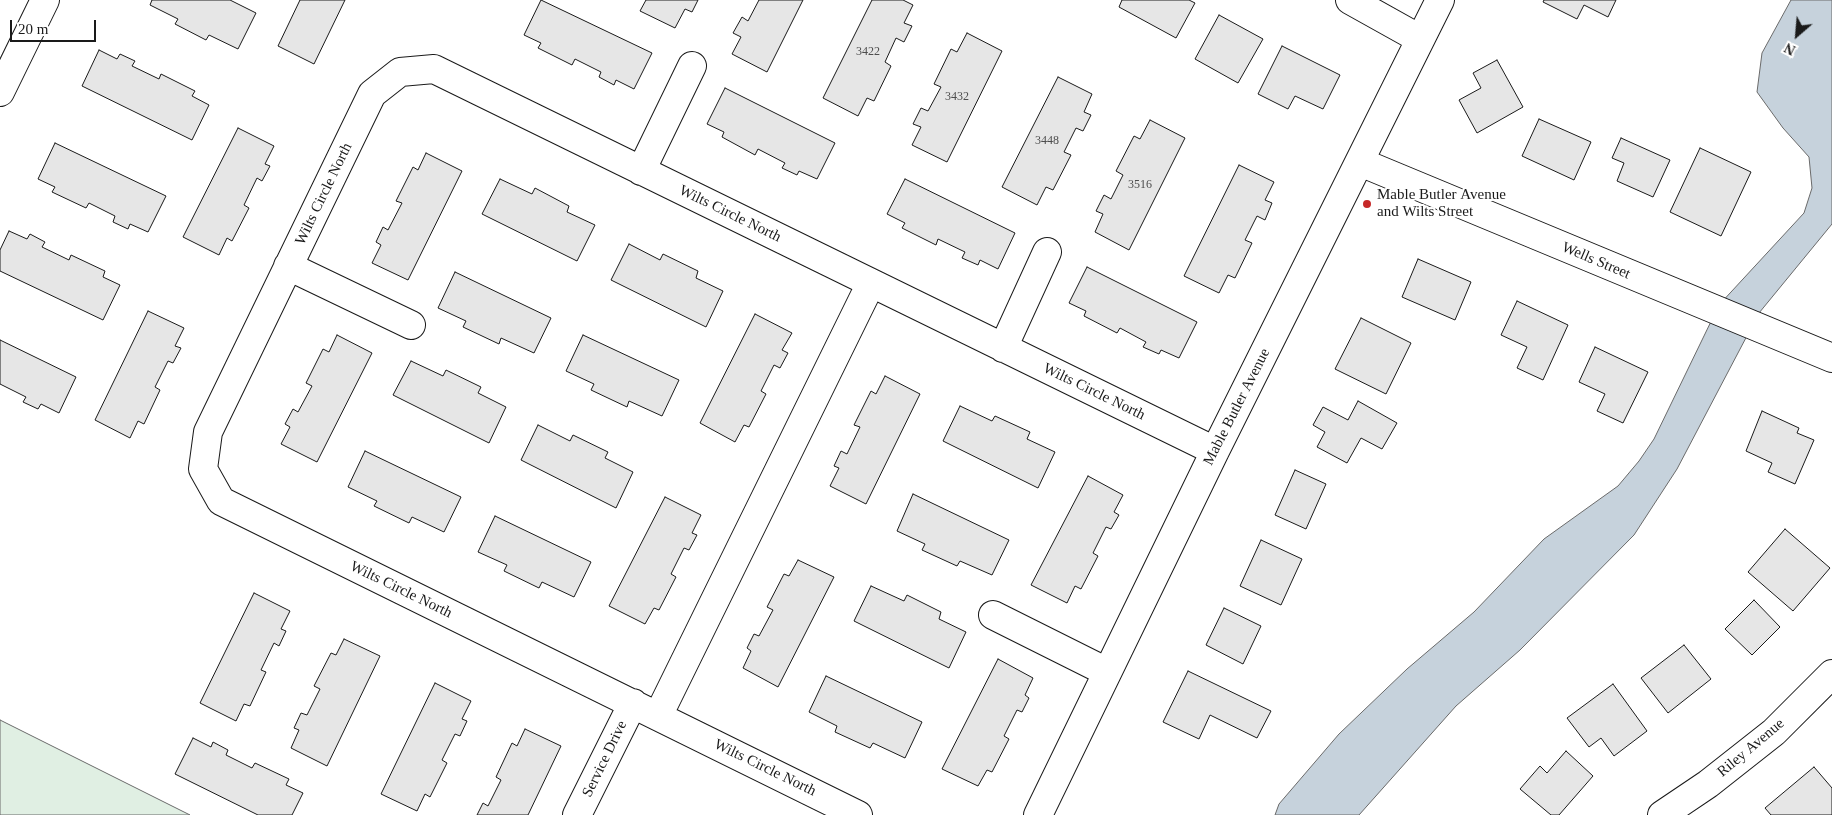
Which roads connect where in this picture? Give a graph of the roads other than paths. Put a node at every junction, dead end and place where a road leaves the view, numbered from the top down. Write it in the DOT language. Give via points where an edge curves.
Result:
graph roads {
  1 [pos="45,0"];
  2 [pos="1350,0"];
  3 [pos="1440,0"];
  4 [pos="1420,39"];
  5 [pos="692,66"];
  6 [pos="0,92"];
  7 [pos="1360,162"];
  8 [pos="641,171"];
  9 [pos="1047,252"];
  10 [pos="288,266"];
  11 [pos="870,283"];
  12 [pos="411,325"];
  13 [pos="1003,348"];
  14 [pos="1832,358"];
  15 [pos="1215,451"];
  16 [pos="993,615"];
  17 [pos="1107,672"];
  18 [pos="1832,674"];
  19 [pos="633,703"];
  20 [pos="658,716"];
  21 [pos="578,815"];
  22 [pos="858,815"];
  23 [pos="1038,815"];
  24 [pos="1662,815"];
  1 -- 6 [label="street"];
  2 -- 4 [label="street"];
  3 -- 4 [label="street, Mable Butler Avenue"];
  4 -- 7 [label="street, Mable Butler Avenue"];
  5 -- 8 [label="street"];
  7 -- 14 [label="street, Wells Street"];
  7 -- 15 [label="street, Mable Butler Avenue"];
  8 -- 10 [label="street, Wilts Circle North" via="434,69 400,72 372,94"];
  8 -- 11 [label="street, Wilts Circle North"];
  9 -- 13 [label="street"];
  10 -- 12 [label="street"];
  10 -- 19 [label="street, Wilts Circle North" via="208,432 203,469 221,501"];
  11 -- 13 [label="street, Wilts Circle North"];
  11 -- 20 [label="street"];
  13 -- 15 [label="street, Wilts Circle North"];
  15 -- 17 [label="street, Mable Butler Avenue"];
  16 -- 17 [label="street"];
  17 -- 23 [label="street, Mable Butler Avenue"];
  18 -- 24 [label="street, Riley Avenue" via="1774,732"];
  19 -- 20 [label="street, Wilts Circle North"];
  19 -- 21 [label="street, Service Drive"];
  20 -- 22 [label="street, Wilts Circle North"];
}
